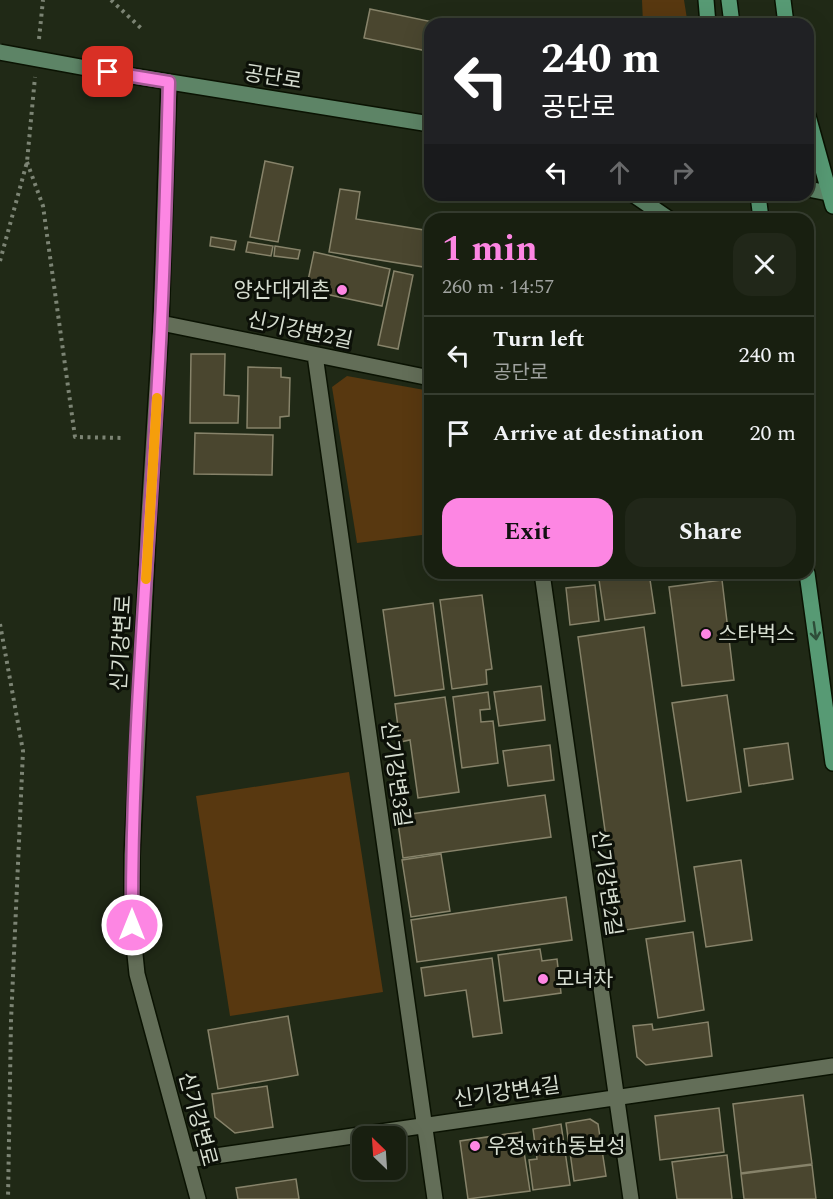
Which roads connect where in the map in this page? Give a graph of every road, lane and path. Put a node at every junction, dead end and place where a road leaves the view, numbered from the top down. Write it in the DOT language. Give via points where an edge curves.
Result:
graph roads {
  1 [pos="43,0"];
  2 [pos="111,0"];
  3 [pos="706,0"];
  4 [pos="729,0"];
  5 [pos="783,0"];
  6 [pos="708,18"];
  7 [pos="731,18"];
  8 [pos="785,18"];
  9 [pos="143,30"];
  10 [pos="38,46"];
  11 [pos="0,52"];
  12 [pos="36,69"];
  13 [pos="169,82"];
  14 [pos="424,123"];
  15 [pos="814,136"];
  16 [pos="27,162"];
  17 [pos="814,191"];
  18 [pos="832,198"];
  19 [pos="643,201"];
  20 [pos="660,213"];
  21 [pos="0,261"];
  22 [pos="161,323"];
  23 [pos="315,355"];
  24 [pos="424,377"];
  25 [pos="124,438"];
  26 [pos="543,579"];
  27 [pos="808,579"];
  28 [pos="0,624"];
  29 [pos="833,763"];
  30 [pos="833,1066"];
  31 [pos="616,1097"];
  32 [pos="425,1125"];
  33 [pos="188,1160"];
  34 [pos="8,1199"];
  35 [pos="198,1199"];
  36 [pos="435,1199"];
  37 [pos="631,1199"];
  1 -- 10 [label="path"];
  2 -- 9 [label="path"];
  3 -- 6 [label="main road"];
  4 -- 7 [label="main road"];
  5 -- 8 [label="main road"];
  11 -- 13 [label="street, 공단로, bridge"];
  12 -- 16 [label="path"];
  13 -- 14 [label="street, 공단로"];
  13 -- 22 [label="street, 신기강변로"];
  15 -- 18 [label="main road"];
  16 -- 21 [label="path"];
  16 -- 25 [label="path" via="43,206 75,437"];
  17 -- 18 [label="street"];
  19 -- 20 [label="street"];
  22 -- 23 [label="street, 신기강변2길"];
  22 -- 33 [label="street, 신기강변로" via="132,855 132,925 137,974"];
  23 -- 24 [label="street, 신기강변2길"];
  23 -- 32 [label="street, 신기강변3길"];
  26 -- 31 [label="street, 신기강변2길"];
  27 -- 29 [label="main road, one-way"];
  28 -- 34 [label="path" via="23,751"];
  30 -- 31 [label="street, 신기강변4길"];
  31 -- 32 [label="street, 신기강변4길"];
  31 -- 37 [label="street, 신기강변2길"];
  32 -- 33 [label="street, 신기강변4길"];
  32 -- 36 [label="street, 신기강변3길"];
  33 -- 35 [label="street, 신기강변로"];
}
